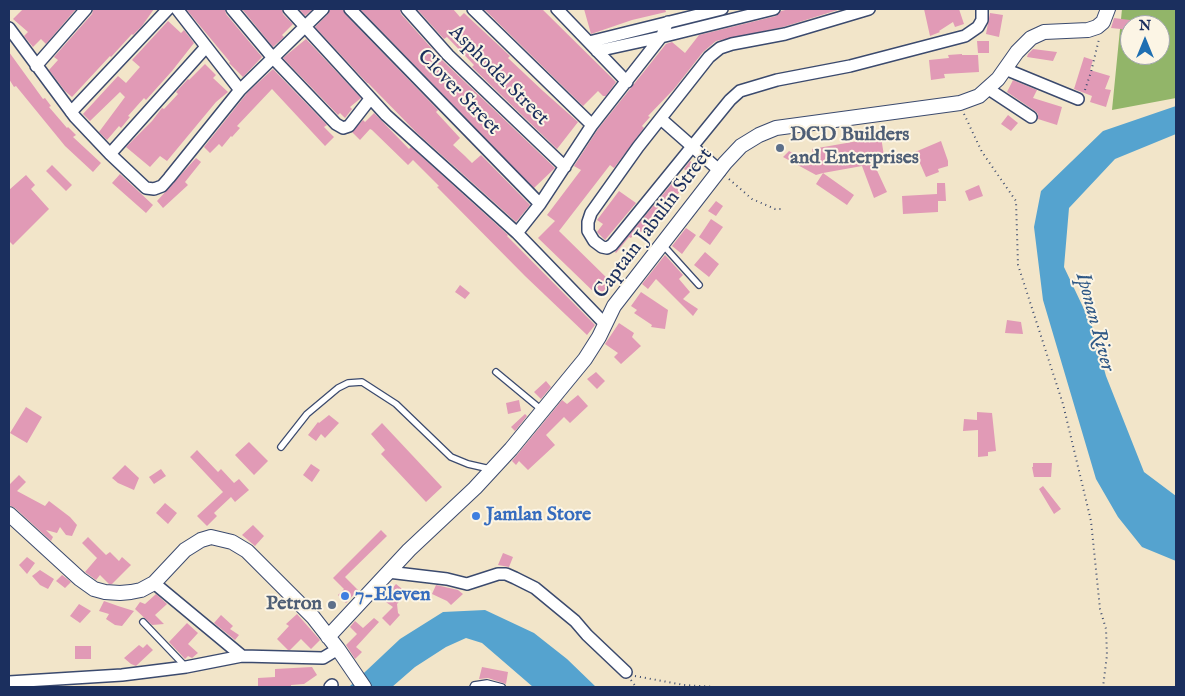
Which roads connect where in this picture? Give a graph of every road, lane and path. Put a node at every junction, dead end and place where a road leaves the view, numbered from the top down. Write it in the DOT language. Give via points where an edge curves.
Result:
graph roads {
  1 [pos="86,9"];
  2 [pos="168,9"];
  3 [pos="177,9"];
  4 [pos="232,9"];
  5 [pos="289,9"];
  6 [pos="323,9"];
  7 [pos="350,9"];
  8 [pos="407,9"];
  9 [pos="473,9"];
  10 [pos="557,9"];
  11 [pos="722,9"];
  12 [pos="774,9"];
  13 [pos="869,9"];
  14 [pos="982,9"];
  15 [pos="1106,15"];
  16 [pos="668,22"];
  17 [pos="305,26"];
  18 [pos="9,28"];
  19 [pos="661,37"];
  20 [pos="593,46"];
  21 [pos="206,47"];
  22 [pos="273,58"];
  23 [pos="36,66"];
  24 [pos="1005,69"];
  25 [pos="627,82"];
  26 [pos="987,88"];
  27 [pos="240,90"];
  28 [pos="370,99"];
  29 [pos="1078,99"];
  30 [pos="960,102"];
  31 [pos="71,112"];
  32 [pos="1031,117"];
  33 [pos="661,119"];
  34 [pos="592,125"];
  35 [pos="692,145"];
  36 [pos="110,154"];
  37 [pos="565,167"];
  38 [pos="720,170"];
  39 [pos="540,204"];
  40 [pos="782,209"];
  41 [pos="517,233"];
  42 [pos="662,244"];
  43 [pos="699,285"];
  44 [pos="605,324"];
  45 [pos="496,372"];
  46 [pos="542,411"];
  47 [pos="281,446"];
  48 [pos="492,470"];
  49 [pos="9,514"];
  50 [pos="388,572"];
  51 [pos="154,583"];
  52 [pos="143,622"];
  53 [pos="328,636"];
  54 [pos="342,655"];
  55 [pos="242,656"];
  56 [pos="186,667"];
  57 [pos="626,672"];
  58 [pos="9,682"];
  59 [pos="364,687"];
  60 [pos="473,687"];
  61 [pos="502,687"];
  62 [pos="716,687"];
  63 [pos="1103,687"];
  1 -- 23 [label="street"];
  2 -- 31 [label="street"];
  3 -- 21 [label="street"];
  4 -- 22 [label="street"];
  5 -- 17 [label="street"];
  6 -- 17 [label="street"];
  7 -- 39 [label="street, Clover Street"];
  8 -- 37 [label="street, Asphodel Street" via="448,55"];
  9 -- 34 [label="street"];
  10 -- 20 [label="street"];
  11 -- 16 [label="street"];
  12 -- 19 [label="street"];
  13 -- 33 [label="street" via="785,34 720,48 697,70"];
  14 -- 35 [label="street" via="978,27 965,36 850,66 777,80 740,92"];
  15 -- 24 [label="street, Captain Jabulin Street" via="1097,27 1088,30 1044,32 1031,38"];
  15 -- 29 [label="path" via="1091,72 1082,97"];
  16 -- 19 [label="street"];
  16 -- 20 [label="street"];
  17 -- 22 [label="street"];
  17 -- 28 [label="street"];
  18 -- 23 [label="street"];
  19 -- 20 [label="street"];
  19 -- 25 [label="street"];
  20 -- 25 [label="street"];
  21 -- 27 [label="street"];
  21 -- 36 [label="street"];
  22 -- 27 [label="street"];
  22 -- 28 [label="street" via="343,128 349,126"];
  23 -- 31 [label="street"];
  24 -- 26 [label="street, Captain Jabulin Street"];
  24 -- 29 [label="street"];
  25 -- 34 [label="street"];
  26 -- 30 [label="street, Captain Jabulin Street" via="979,96"];
  26 -- 32 [label="street"];
  27 -- 36 [label="street" via="162,186 146,188"];
  28 -- 41 [label="street"];
  30 -- 38 [label="street, Captain Jabulin Street" via="776,128 741,146"];
  30 -- 63 [label="path" via="982,152 1016,201 1018,265 1064,404 1091,521 1100,609 1106,630"];
  31 -- 36 [label="street"];
  33 -- 35 [label="street"];
  33 -- 35 [label="street" via="591,213 588,231 602,247 612,245"];
  34 -- 37 [label="street"];
  35 -- 38 [label="street"];
  37 -- 39 [label="street"];
  38 -- 40 [label="path" via="752,199"];
  38 -- 42 [label="street, Captain Jabulin Street"];
  39 -- 41 [label="street"];
  41 -- 44 [label="street"];
  42 -- 43 [label="lane"];
  42 -- 44 [label="street, Captain Jabulin Street" via="614,306"];
  44 -- 46 [label="street, Captain Jabulin Street" via="585,359"];
  45 -- 46 [label="lane"];
  46 -- 48 [label="street, Captain Jabulin Street"];
  47 -- 48 [label="lane" via="307,414 338,388 362,382 396,404 451,457"];
  48 -- 50 [label="street, Captain Jabulin Street"];
  49 -- 51 [label="street" via="94,588 120,593 141,590"];
  50 -- 53 [label="street, Captain Jabulin Street"];
  50 -- 57 [label="street" via="466,584 506,574 535,588 575,621"];
  51 -- 53 [label="street" via="193,544 211,537 222,538 247,551"];
  51 -- 55 [label="street"];
  52 -- 56 [label="lane"];
  53 -- 54 [label="street"];
  54 -- 55 [label="street" via="324,658"];
  54 -- 59 [label="street"];
  55 -- 56 [label="street"];
  56 -- 58 [label="street" via="122,675"];
  57 -- 62 [label="path" via="684,685"];
  60 -- 61 [label="lane" via="487,683"];
}
